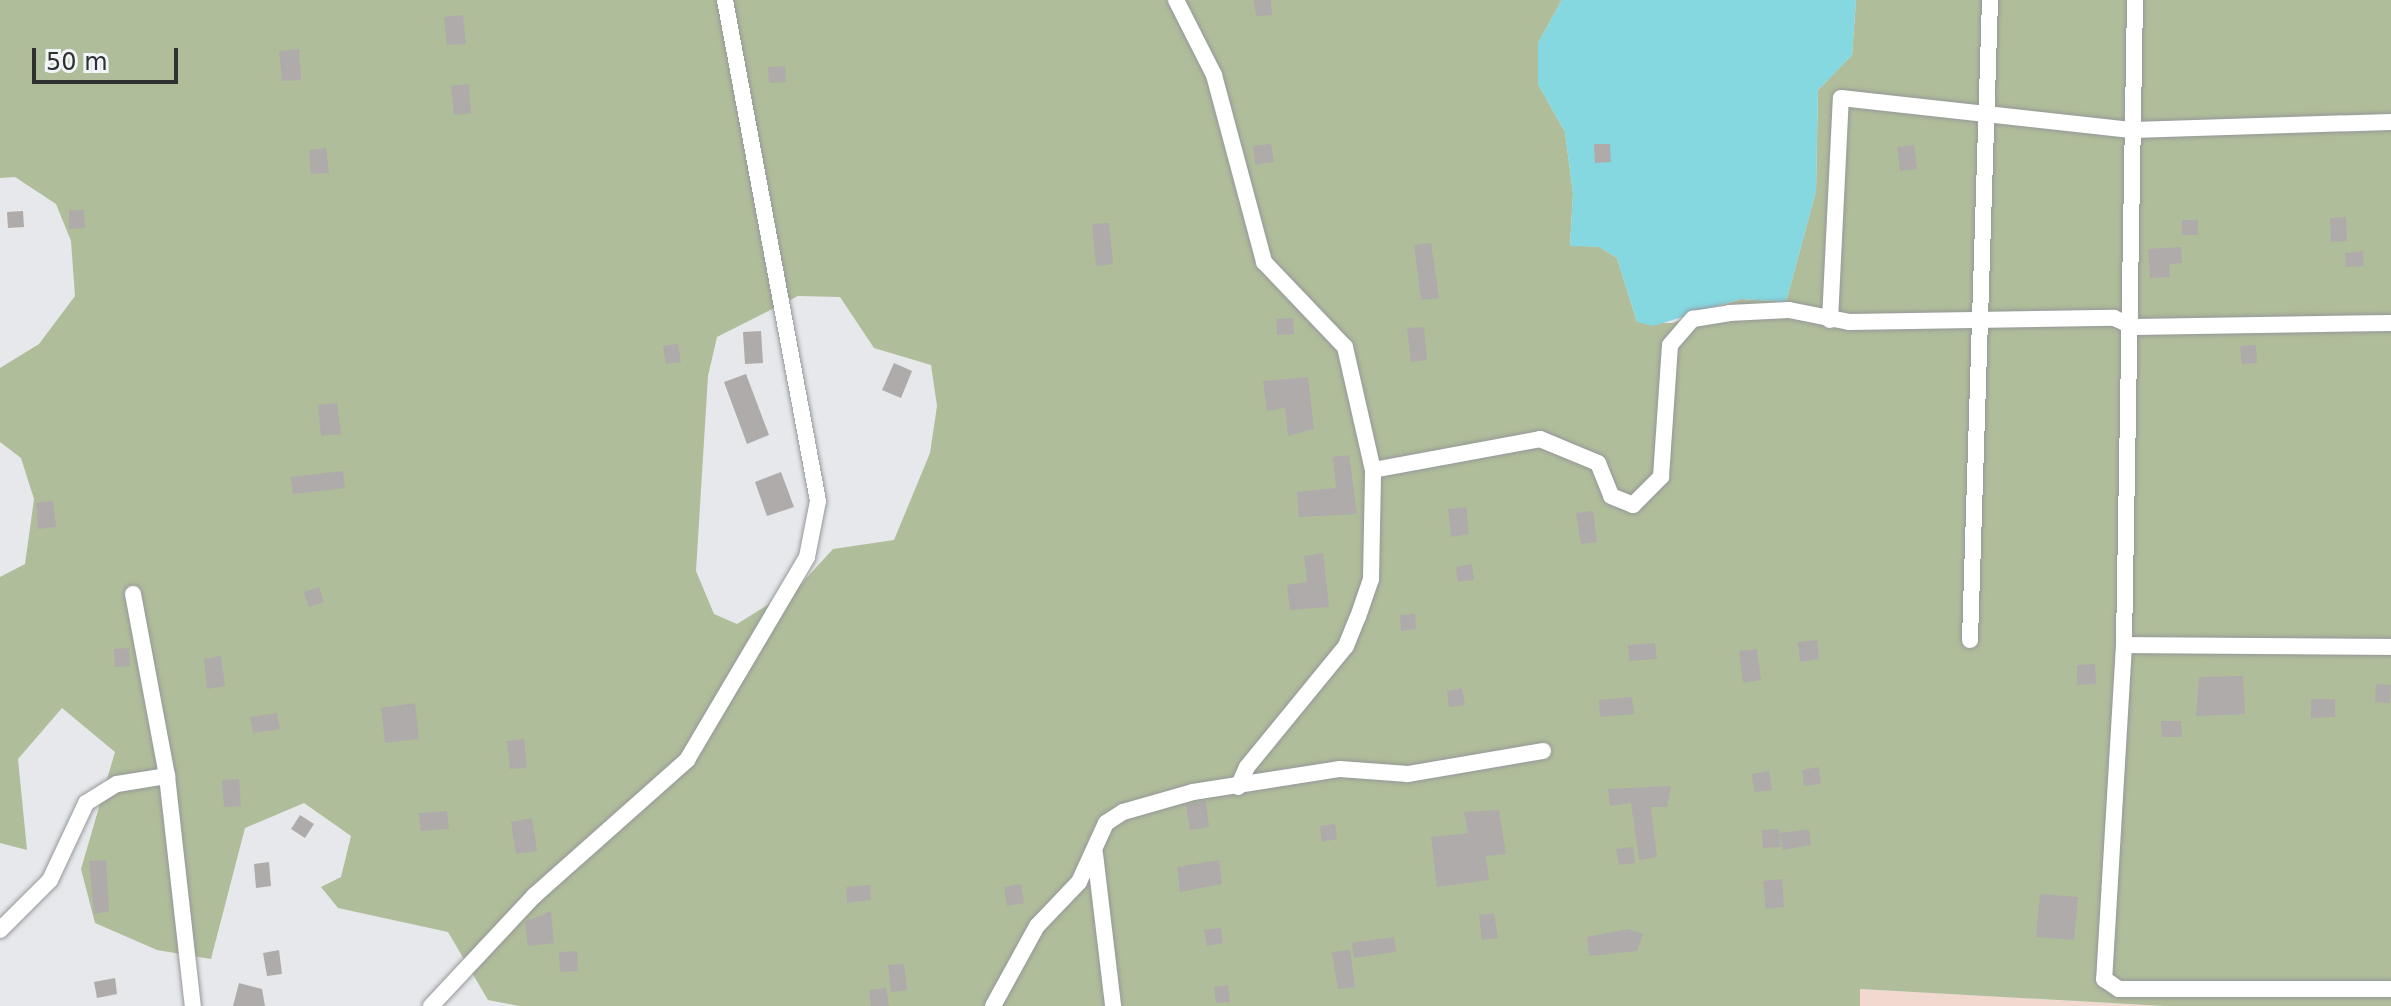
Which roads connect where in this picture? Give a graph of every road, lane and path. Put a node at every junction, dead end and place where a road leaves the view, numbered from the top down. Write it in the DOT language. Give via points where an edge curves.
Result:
graph roads {
  1 [pos="725,0"];
  2 [pos="1176,0"];
  3 [pos="1990,0"];
  4 [pos="2135,0"];
  5 [pos="1986,115"];
  6 [pos="2391,122"];
  7 [pos="2133,130"];
  8 [pos="1984,317"];
  9 [pos="1830,320"];
  10 [pos="2391,323"];
  11 [pos="2134,327"];
  12 [pos="1373,470"];
  13 [pos="133,594"];
  14 [pos="1970,640"];
  15 [pos="2124,645"];
  16 [pos="2391,647"];
  17 [pos="1543,751"];
  18 [pos="167,776"];
  19 [pos="1238,787"];
  20 [pos="1095,849"];
  21 [pos="0,930"];
  22 [pos="2391,989"];
  23 [pos="193,1006"];
  24 [pos="431,1006"];
  25 [pos="993,1006"];
  26 [pos="1113,1006"];
  1 -- 24 [label="street" via="818,501 807,557 687,760 534,896"];
  2 -- 12 [label="street" via="1214,75 1264,262 1345,347"];
  3 -- 5 [label="street"];
  4 -- 7 [label="street"];
  5 -- 7 [label="street"];
  5 -- 8 [label="street"];
  5 -- 9 [label="street" via="1841,98"];
  6 -- 7 [label="street"];
  7 -- 11 [label="street"];
  8 -- 9 [label="street"];
  8 -- 11 [label="street" via="2114,318"];
  8 -- 14 [label="street"];
  9 -- 12 [label="street" via="1789,310 1693,319 1670,345 1661,477 1633,505 1611,496 1598,463 1540,439"];
  10 -- 11 [label="street"];
  11 -- 15 [label="street"];
  12 -- 19 [label="street" via="1371,579 1352,632"];
  13 -- 18 [label="street"];
  15 -- 16 [label="street"];
  15 -- 22 [label="street" via="2104,979 2119,989"];
  17 -- 19 [label="street" via="1408,774 1340,769"];
  18 -- 21 [label="street" via="117,784 86,803 50,880"];
  18 -- 23 [label="street"];
  19 -- 20 [label="street" via="1123,812 1106,823"];
  20 -- 25 [label="street" via="1079,882 1037,926"];
  20 -- 26 [label="street"];
}
